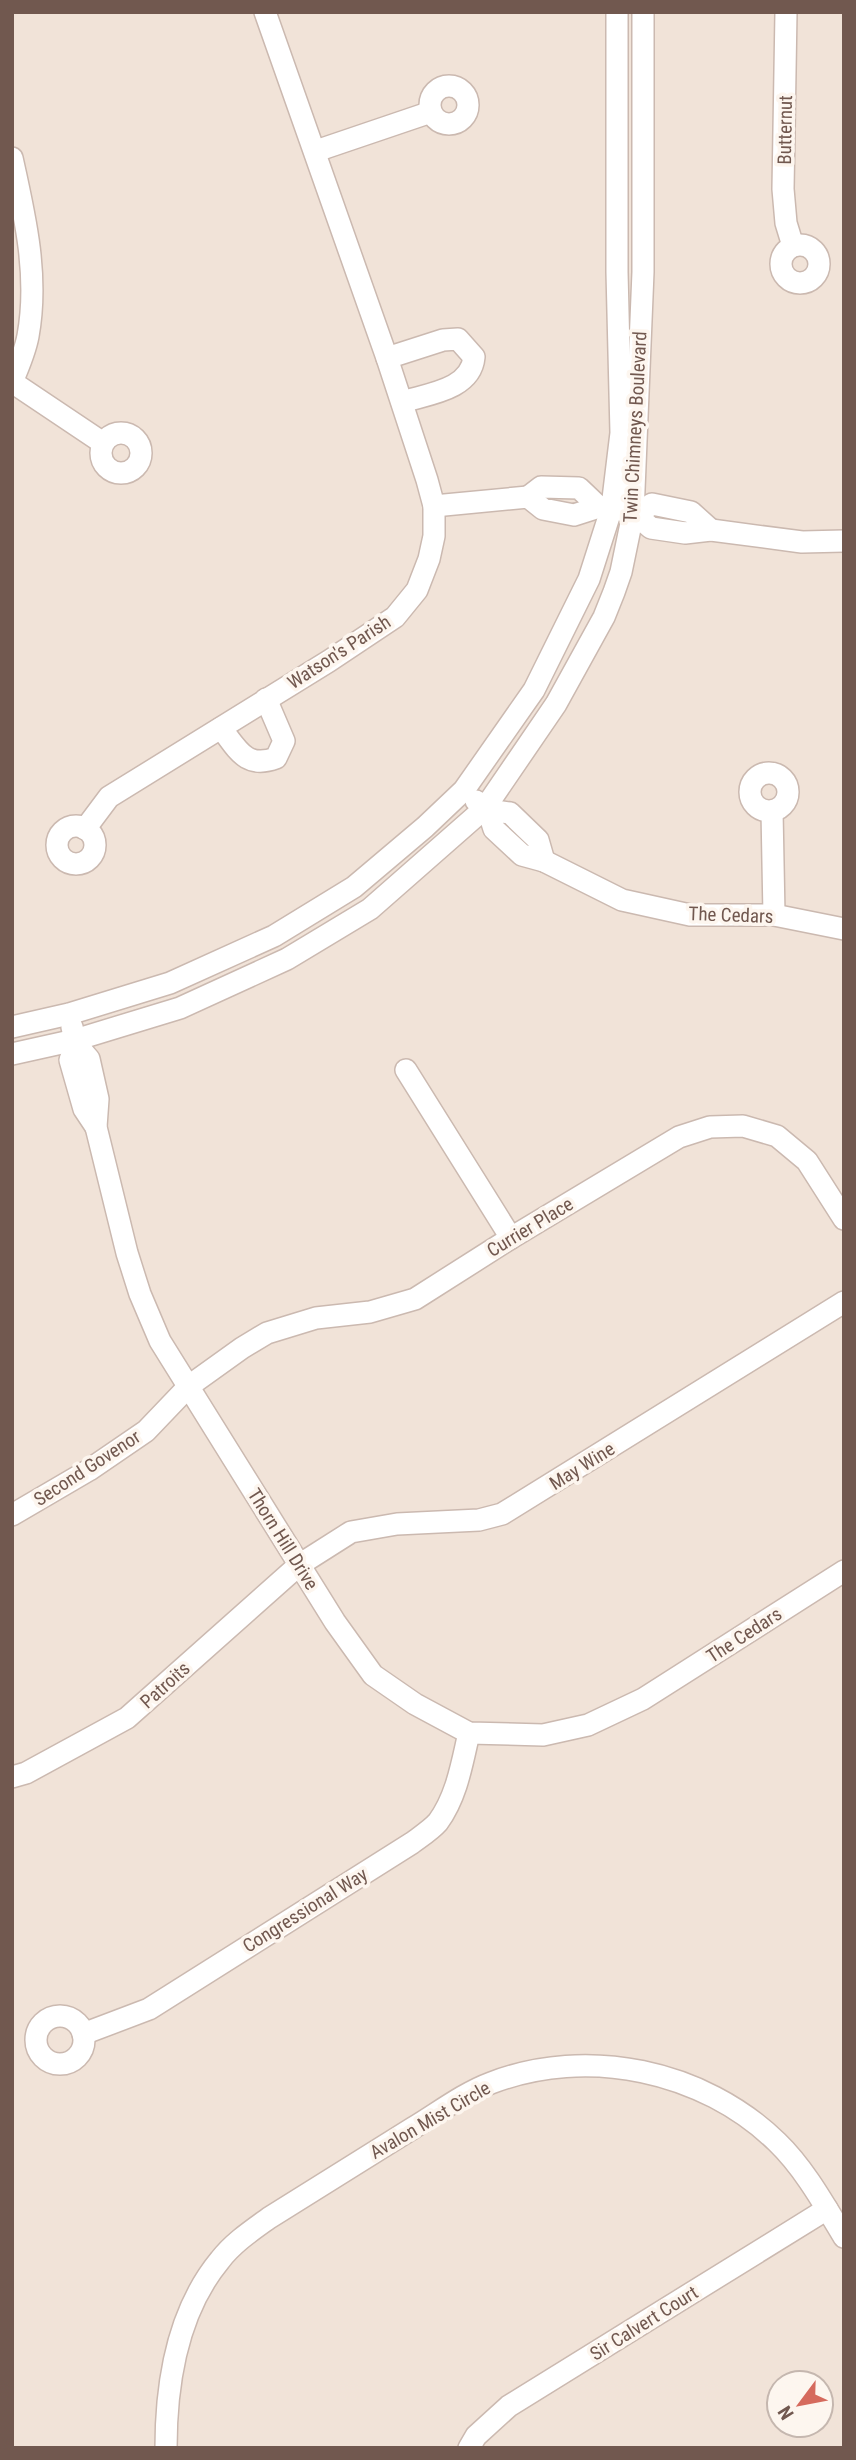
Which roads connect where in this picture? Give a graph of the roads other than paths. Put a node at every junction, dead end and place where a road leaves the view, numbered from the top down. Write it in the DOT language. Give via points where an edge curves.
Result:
graph roads {
  1 [pos="265,12"];
  2 [pos="617,12"];
  3 [pos="643,12"];
  4 [pos="786,12"];
  5 [pos="431,112"];
  6 [pos="316,151"];
  7 [pos="12,158"];
  8 [pos="793,246"];
  9 [pos="387,358"];
  10 [pos="12,382"];
  11 [pos="402,402"];
  12 [pos="103,443"];
  13 [pos="434,506"];
  14 [pos="620,511"];
  15 [pos="844,541"];
  16 [pos="266,699"];
  17 [pos="220,728"];
  18 [pos="464,790"];
  19 [pos="486,809"];
  20 [pos="772,811"];
  21 [pos="85,829"];
  22 [pos="774,915"];
  23 [pos="844,929"];
  24 [pos="69,1014"];
  25 [pos="12,1027"];
  26 [pos="76,1042"];
  27 [pos="12,1054"];
  28 [pos="406,1070"];
  29 [pos="844,1219"];
  30 [pos="511,1238"];
  31 [pos="844,1302"];
  32 [pos="189,1386"];
  33 [pos="12,1515"];
  34 [pos="299,1565"];
  35 [pos="844,1571"];
  36 [pos="643,1699"];
  37 [pos="469,1733"];
  38 [pos="12,1777"];
  39 [pos="83,2034"];
  40 [pos="827,2209"];
  41 [pos="844,2237"];
  42 [pos="166,2448"];
  43 [pos="469,2448"];
  1 -- 6 [label="street, Watson's Parish"];
  2 -- 14 [label="street, Twin Chimneys Boulevard"];
  3 -- 14 [label="street, Twin Chimneys Boulevard" via="643,272"];
  4 -- 8 [label="street, Butternut" via="783,189"];
  5 -- 6 [label="street"];
  6 -- 9 [label="street, Watson's Parish"];
  7 -- 10 [label="street" via="33,271 28,335"];
  9 -- 11 [label="street, Watson's Parish"];
  9 -- 11 [label="street" via="458,339 474,357 466,378"];
  10 -- 12 [label="street"];
  11 -- 13 [label="street, Watson's Parish"];
  13 -- 14 [label="street" via="528,498 543,509 574,515"];
  13 -- 16 [label="street, Watson's Parish" via="429,559 417,590 395,617"];
  14 -- 15 [label="street" via="651,528 685,533 711,530"];
  14 -- 18 [label="street, Twin Chimneys Boulevard" via="534,690"];
  14 -- 19 [label="street, Twin Chimneys Boulevard" via="621,572 604,617 556,704"];
  16 -- 17 [label="street, Watson's Parish"];
  16 -- 17 [label="street, Watson's Parish" via="284,741 276,758 263,763 249,760"];
  17 -- 21 [label="street, Watson's Parish" via="109,797"];
  18 -- 19 [label="street, The Cedars"];
  18 -- 24 [label="street, Twin Chimneys Boulevard" via="354,887 274,936 170,983"];
  19 -- 22 [label="street, The Cedars" via="494,829 522,855 544,861 622,900 690,915"];
  19 -- 26 [label="street, Twin Chimneys Boulevard" via="369,909 287,959 180,1007"];
  20 -- 22 [label="street"];
  22 -- 23 [label="street, The Cedars"];
  24 -- 25 [label="street, Twin Chimneys Boulevard"];
  24 -- 26 [label="street, Thorn Hill Drive"];
  26 -- 27 [label="street, Twin Chimneys Boulevard"];
  26 -- 32 [label="street, Thorn Hill Drive" via="70,1060 84,1109 96,1127 140,1294 160,1341"];
  28 -- 30 [label="street"];
  29 -- 30 [label="street, Currier Place" via="807,1161 778,1136 743,1126 710,1127 679,1137"];
  30 -- 32 [label="street, Currier Place" via="415,1299 370,1312 316,1318 267,1333"];
  31 -- 34 [label="street, May Wine" via="502,1514 351,1532"];
  32 -- 33 [label="street, Second Govenor" via="146,1431"];
  32 -- 34 [label="street, Thorn Hill Drive"];
  34 -- 37 [label="street, Thorn Hill Drive" via="373,1675"];
  34 -- 38 [label="street, Patroits" via="127,1718"];
  35 -- 36 [label="street, The Cedars"];
  36 -- 37 [label="street, Thorn Hill Drive" via="588,1725 543,1735"];
  37 -- 39 [label="street, Congressional Way" via="459,1777 437,1824 149,2009"];
  40 -- 41 [label="street, Avalon Mist Circle"];
  40 -- 42 [label="street, Avalon Mist Circle" via="796,2164 762,2129 725,2101 654,2073 559,2066 488,2084 269,2218 220,2259 200,2287 177,2345"];
  40 -- 43 [label="street, Sir Calvert Court" via="509,2406"];
}
